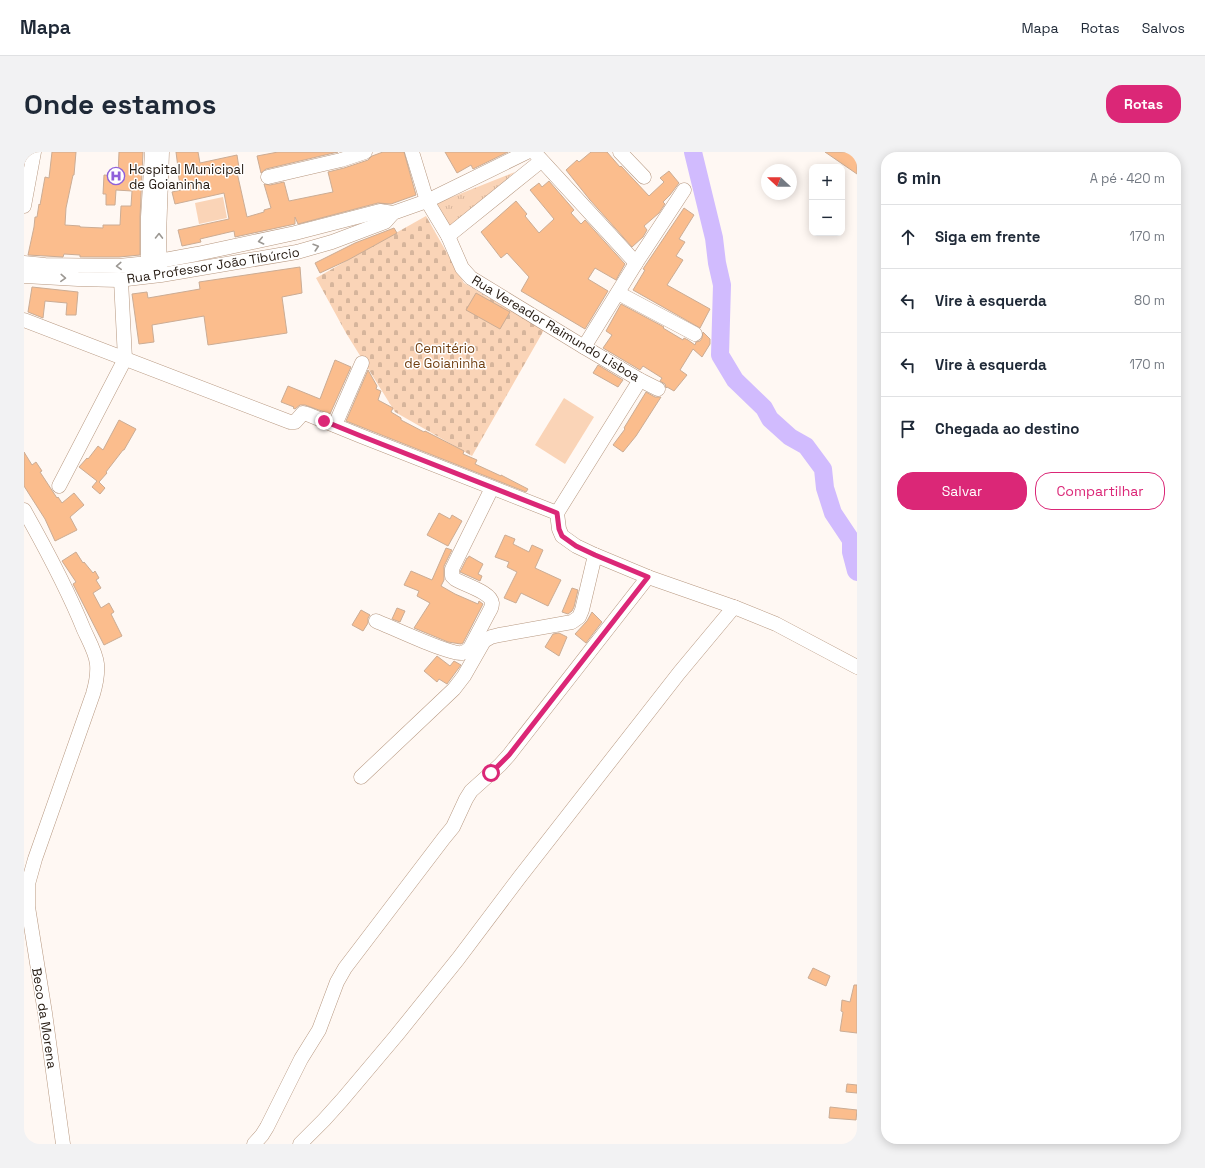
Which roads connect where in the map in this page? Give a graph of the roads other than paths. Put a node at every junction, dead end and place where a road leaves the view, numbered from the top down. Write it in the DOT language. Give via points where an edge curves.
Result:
graph roads {
  1 [pos="34,152"];
  2 [pos="152,152"];
  3 [pos="162,152"];
  4 [pos="365,152"];
  5 [pos="412,152"];
  6 [pos="527,152"];
  7 [pos="620,152"];
  8 [pos="538,156"];
  9 [pos="28,167"];
  10 [pos="156,175"];
  11 [pos="268,177"];
  12 [pos="644,177"];
  13 [pos="684,190"];
  14 [pos="427,201"];
  15 [pos="24,206"];
  16 [pos="448,236"];
  17 [pos="24,263"];
  18 [pos="636,263"];
  19 [pos="154,269"];
  20 [pos="24,276"];
  21 [pos="121,280"];
  22 [pos="618,293"];
  23 [pos="24,320"];
  24 [pos="695,334"];
  25 [pos="584,347"];
  26 [pos="124,358"];
  27 [pos="362,363"];
  28 [pos="640,380"];
  29 [pos="658,389"];
  30 [pos="335,426"];
  31 [pos="59,486"];
  32 [pos="492,488"];
  33 [pos="24,510"];
  34 [pos="557,513"];
  35 [pos="595,555"];
  36 [pos="648,577"];
  37 [pos="734,607"];
  38 [pos="376,621"];
  39 [pos="857,667"];
  40 [pos="361,777"];
  41 [pos="63,1144"];
  42 [pos="254,1144"];
  43 [pos="300,1144"];
  1 -- 9 [label="street"];
  2 -- 10 [label="street"];
  3 -- 10 [label="street"];
  4 -- 11 [label="street"];
  5 -- 14 [label="street, Rua Vereador Raimundo Lisboa"];
  6 -- 14 [label="street, Rua Professor João Tibúrcio"];
  7 -- 12 [label="street"];
  8 -- 16 [label="street"];
  8 -- 18 [label="street"];
  9 -- 15 [label="street"];
  10 -- 19 [label="street"];
  13 -- 18 [label="street"];
  14 -- 16 [label="street, Rua Vereador Raimundo Lisboa"];
  14 -- 19 [label="street, Rua Professor João Tibúrcio" via="393,213 385,222 310,249 259,259"];
  16 -- 25 [label="street, Rua Vereador Raimundo Lisboa" via="462,268 471,278"];
  19 -- 17 [label="street, Rua Professor João Tibúrcio, one-way"];
  18 -- 22 [label="street"];
  19 -- 21 [label="street, Rua Professor João Tibúrcio"];
  20 -- 21 [label="street, Rua Professor João Tibúrcio, one-way"];
  21 -- 26 [label="street"];
  22 -- 24 [label="street"];
  22 -- 25 [label="street"];
  23 -- 26 [label="street"];
  25 -- 28 [label="street, Rua Vereador Raimundo Lisboa"];
  26 -- 30 [label="street" via="290,422 295,422 302,413"];
  26 -- 31 [label="street"];
  27 -- 30 [label="street"];
  28 -- 29 [label="street, Rua Vereador Raimundo Lisboa"];
  28 -- 34 [label="street"];
  30 -- 32 [label="street"];
  32 -- 34 [label="street"];
  32 -- 38 [label="street" via="452,569 452,576 455,579 488,596 492,602 470,648 462,653 443,649"];
  33 -- 41 [label="street, Beco da Morena" via="79,616 97,663 97,681 93,694 29,879 30,921"];
  34 -- 35 [label="street" via="562,536"];
  35 -- 36 [label="street"];
  35 -- 40 [label="street" via="579,617 572,622 499,635 484,641 454,689"];
  36 -- 37 [label="street"];
  36 -- 42 [label="street" via="509,755 471,791 449,833 345,968 319,1030 301,1059 267,1127"];
  37 -- 39 [label="street" via="776,624"];
  37 -- 43 [label="street" via="679,673 396,1036 338,1105"];
}
